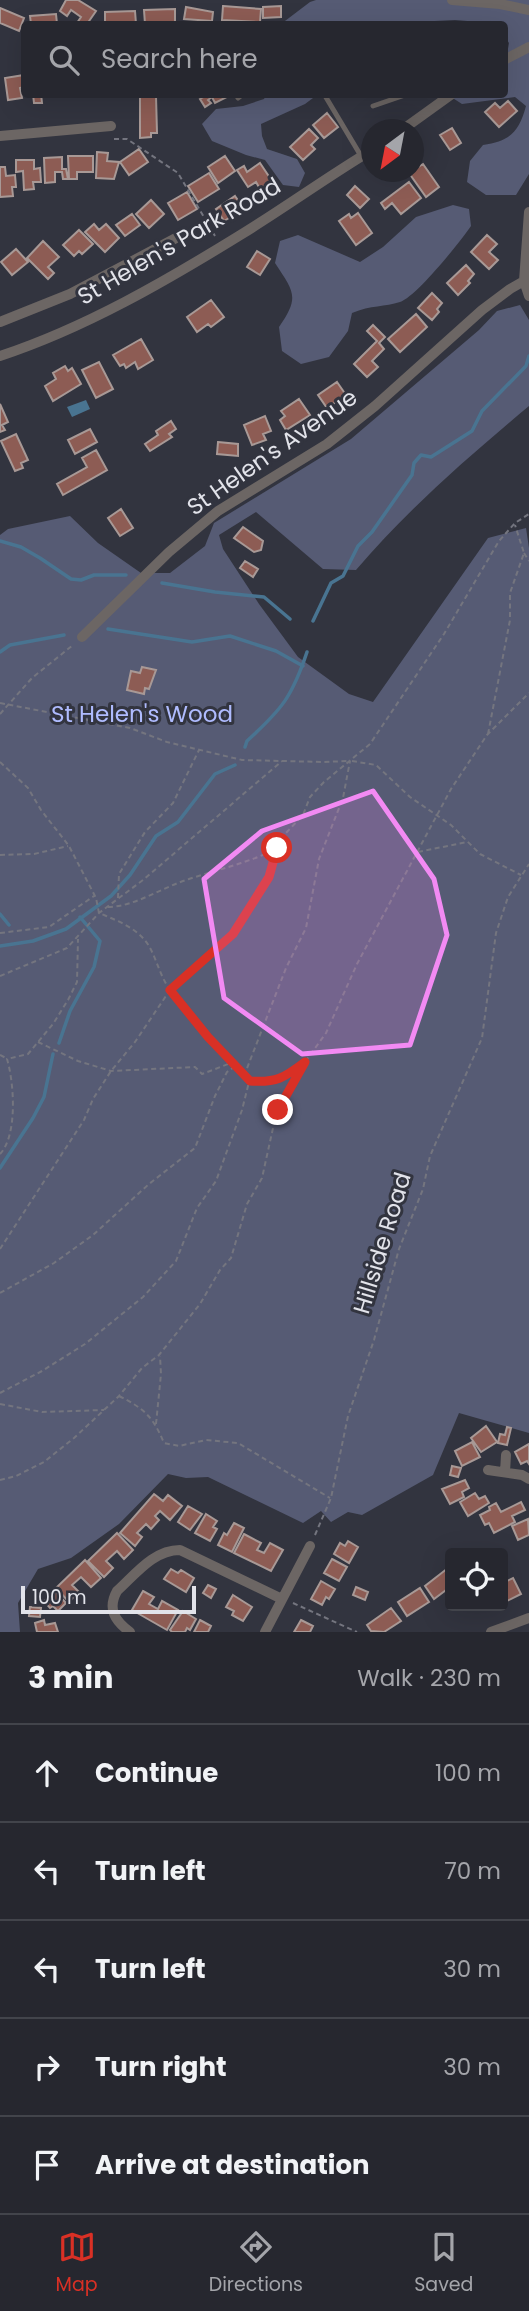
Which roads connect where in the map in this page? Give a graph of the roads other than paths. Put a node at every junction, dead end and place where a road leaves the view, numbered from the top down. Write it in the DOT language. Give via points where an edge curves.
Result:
graph roads {
  1 [pos="452,0"];
  2 [pos="529,10"];
  3 [pos="529,47"];
  4 [pos="508,58"];
  5 [pos="326,98"];
  6 [pos="396,98"];
  7 [pos="446,98"];
  8 [pos="373,106"];
  9 [pos="417,119"];
  10 [pos="107,126"];
  11 [pos="0,136"];
  12 [pos="361,156"];
  13 [pos="529,212"];
  14 [pos="176,238"];
  15 [pos="524,281"];
  16 [pos="529,296"];
  17 [pos="0,323"];
  18 [pos="0,356"];
  19 [pos="82,637"];
  20 [pos="506,1455"];
  21 [pos="488,1470"];
  22 [pos="505,1472"];
  23 [pos="529,1479"];
  24 [pos="310,1546"];
  25 [pos="282,1599"];
  26 [pos="529,1618"];
  27 [pos="130,1632"];
  28 [pos="265,1632"];
  29 [pos="491,1632"];
  1 -- 2 [label="street"];
  3 -- 4 [label="street"];
  5 -- 12 [label="lane"];
  6 -- 8 [label="lane"];
  7 -- 9 [label="street"];
  10 -- 11 [label="street"];
  12 -- 18 [label="street, St Helen's Park Road" via="221,246 82,322"];
  13 -- 15 [label="street"];
  14 -- 17 [label="street" via="70,294"];
  15 -- 16 [label="street"];
  15 -- 19 [label="street, St Helen's Avenue" via="482,310 327,444 218,511"];
  20 -- 22 [label="street"];
  21 -- 22 [label="street"];
  22 -- 23 [label="street"];
  24 -- 25 [label="street"];
  25 -- 27 [label="street" via="180,1550 169,1550 158,1554 113,1598 117,1621"];
  25 -- 28 [label="street"];
  26 -- 29 [label="street"];
}
